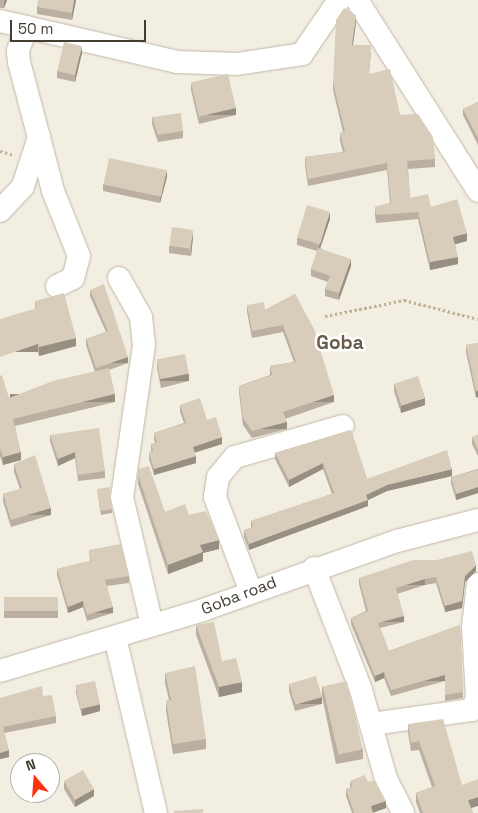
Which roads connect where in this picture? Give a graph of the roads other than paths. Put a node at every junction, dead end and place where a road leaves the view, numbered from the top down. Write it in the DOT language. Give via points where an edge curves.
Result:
graph roads {
  1 [pos="339,0"];
  2 [pos="356,0"];
  3 [pos="0,21"];
  4 [pos="27,27"];
  5 [pos="40,136"];
  6 [pos="478,191"];
  7 [pos="0,211"];
  8 [pos="119,278"];
  9 [pos="57,286"];
  10 [pos="343,426"];
  11 [pos="478,520"];
  12 [pos="314,568"];
  13 [pos="478,584"];
  14 [pos="251,592"];
  15 [pos="152,625"];
  16 [pos="115,637"];
  17 [pos="0,671"];
  18 [pos="372,724"];
  19 [pos="156,813"];
  20 [pos="403,813"];
  1 -- 4 [label="street" via="302,54 237,64 177,62"];
  2 -- 6 [label="street"];
  3 -- 4 [label="street"];
  4 -- 5 [label="street" via="18,52"];
  5 -- 7 [label="street" via="23,186"];
  5 -- 9 [label="street" via="53,191 79,256 73,278"];
  8 -- 15 [label="street" via="141,317 144,345 122,496"];
  10 -- 14 [label="street" via="235,457 218,477 215,497"];
  11 -- 12 [label="street, Goba road"];
  12 -- 14 [label="street, Goba road"];
  12 -- 18 [label="street"];
  13 -- 18 [label="street" via="473,626 477,698 472,710"];
  14 -- 15 [label="street, Goba road"];
  15 -- 16 [label="street, Goba road"];
  16 -- 17 [label="street, Goba road"];
  16 -- 19 [label="street"];
  18 -- 20 [label="street" via="386,779"];
}
